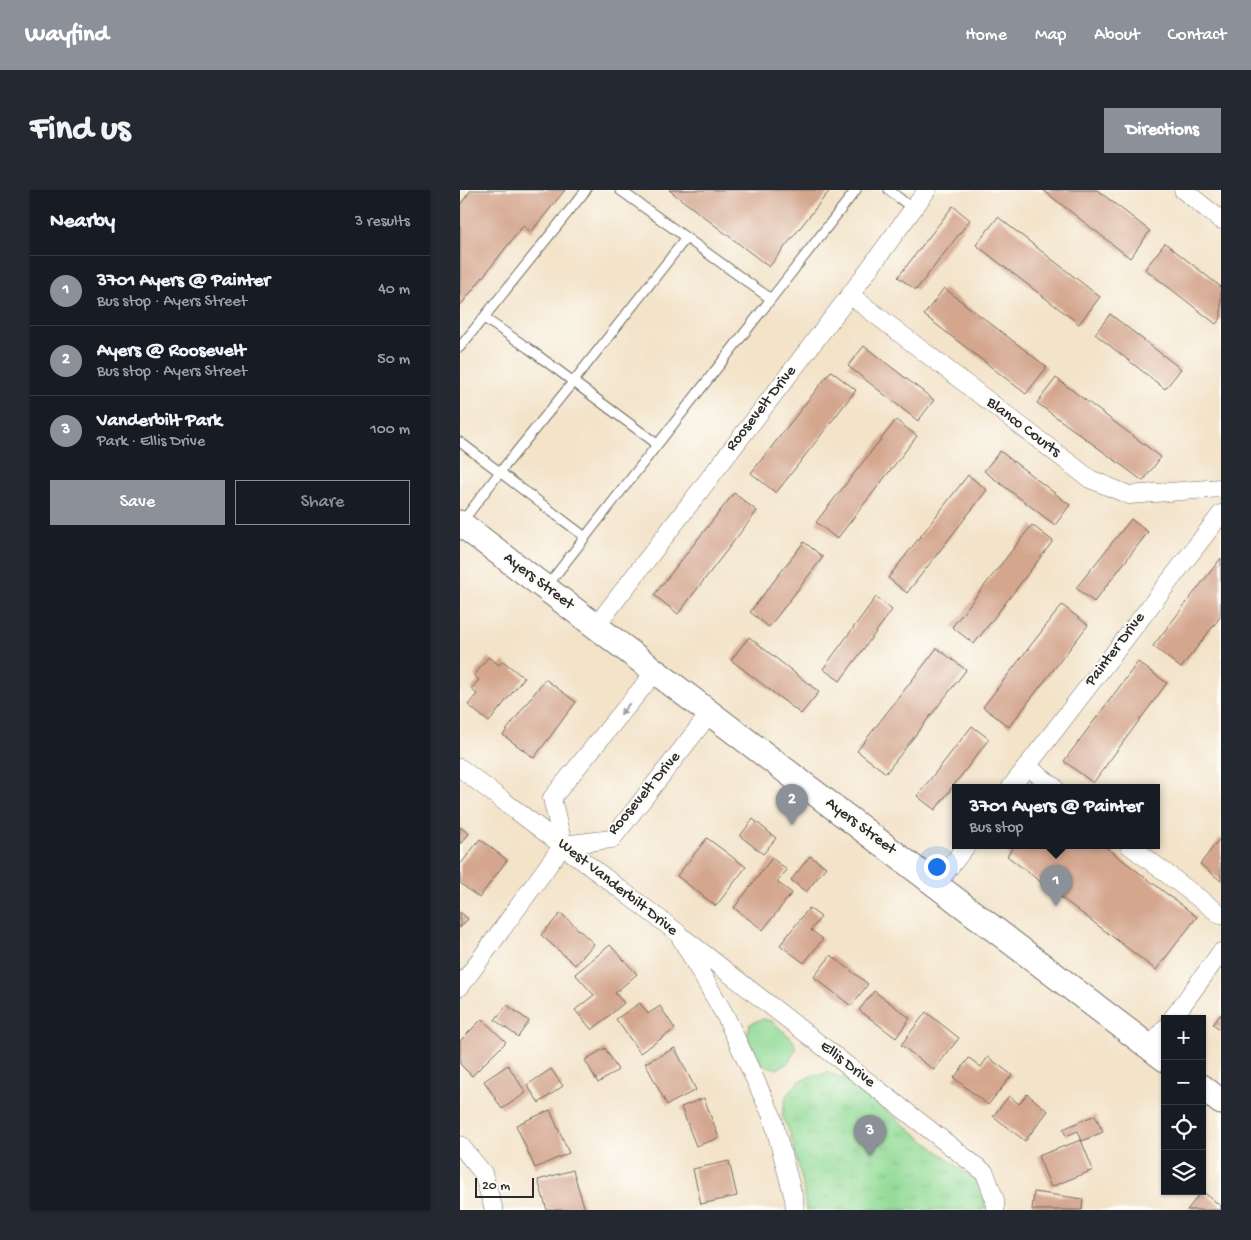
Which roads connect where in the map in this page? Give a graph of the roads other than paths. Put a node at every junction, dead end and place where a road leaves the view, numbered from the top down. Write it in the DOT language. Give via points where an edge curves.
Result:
graph roads {
  1 [pos="586,190"];
  2 [pos="620,190"];
  3 [pos="856,190"];
  4 [pos="888,190"];
  5 [pos="927,190"];
  6 [pos="1183,190"];
  7 [pos="913,209"];
  8 [pos="1221,220"];
  9 [pos="686,238"];
  10 [pos="850,295"];
  11 [pos="770,299"];
  12 [pos="484,318"];
  13 [pos="460,347"];
  14 [pos="573,382"];
  15 [pos="460,442"];
  16 [pos="657,444"];
  17 [pos="500,472"];
  18 [pos="1221,488"];
  19 [pos="1221,514"];
  20 [pos="460,524"];
  21 [pos="584,536"];
  22 [pos="545,588"];
  23 [pos="596,626"];
  24 [pos="656,672"];
  25 [pos="710,714"];
  26 [pos="1027,766"];
  27 [pos="460,768"];
  28 [pos="1013,784"];
  29 [pos="1050,784"];
  30 [pos="563,845"];
  31 [pos="964,849"];
  32 [pos="1134,849"];
  33 [pos="936,885"];
  34 [pos="1221,915"];
  35 [pos="678,933"];
  36 [pos="1221,952"];
  37 [pos="460,987"];
  38 [pos="1175,1015"];
  39 [pos="1161,1040"];
  40 [pos="1157,1053"];
  41 [pos="1206,1090"];
  42 [pos="1221,1102"];
  43 [pos="460,1145"];
  44 [pos="494,1210"];
  45 [pos="795,1210"];
  46 [pos="995,1210"];
  1 -- 12 [label="lane"];
  2 -- 9 [label="lane"];
  3 -- 11 [label="lane"];
  4 -- 7 [label="lane"];
  5 -- 7 [label="street, Roosevelt Drive"];
  6 -- 8 [label="street"];
  7 -- 10 [label="street, Roosevelt Drive"];
  9 -- 11 [label="lane"];
  9 -- 14 [label="lane"];
  10 -- 18 [label="street, Blanco Courts" via="1090,480 1129,495"];
  10 -- 23 [label="street, Roosevelt Drive"];
  11 -- 16 [label="lane"];
  12 -- 13 [label="lane"];
  12 -- 14 [label="lane"];
  14 -- 16 [label="lane"];
  14 -- 17 [label="lane"];
  15 -- 17 [label="lane"];
  16 -- 21 [label="lane"];
  17 -- 20 [label="lane"];
  17 -- 21 [label="lane"];
  19 -- 26 [label="street, Painter Drive"];
  20 -- 22 [label="main road, Ayers Street"];
  21 -- 22 [label="lane"];
  22 -- 23 [label="main road, Ayers Street"];
  23 -- 24 [label="main road, Ayers Street"];
  24 -- 25 [label="main road, Ayers Street"];
  24 -- 30 [label="street, one-way" via="552,798"];
  25 -- 30 [label="street, Roosevelt Drive" via="612,839"];
  25 -- 33 [label="main road, Ayers Street"];
  26 -- 28 [label="street, Painter Drive"];
  26 -- 29 [label="street"];
  27 -- 30 [label="street, West Vanderbilt Drive"];
  30 -- 35 [label="street, West Vanderbilt Drive"];
  30 -- 37 [label="street"];
  31 -- 33 [label="street"];
  32 -- 34 [label="street"];
  33 -- 40 [label="main road, Ayers Street"];
  35 -- 45 [label="street, West Vanderbilt Drive" via="726,1017 772,1116"];
  35 -- 46 [label="street, Ellis Drive" via="985,1173 995,1200"];
  36 -- 38 [label="street"];
  39 -- 40 [label="street"];
  41 -- 42 [label="main road"];
  43 -- 44 [label="street" via="483,1173"];
}
